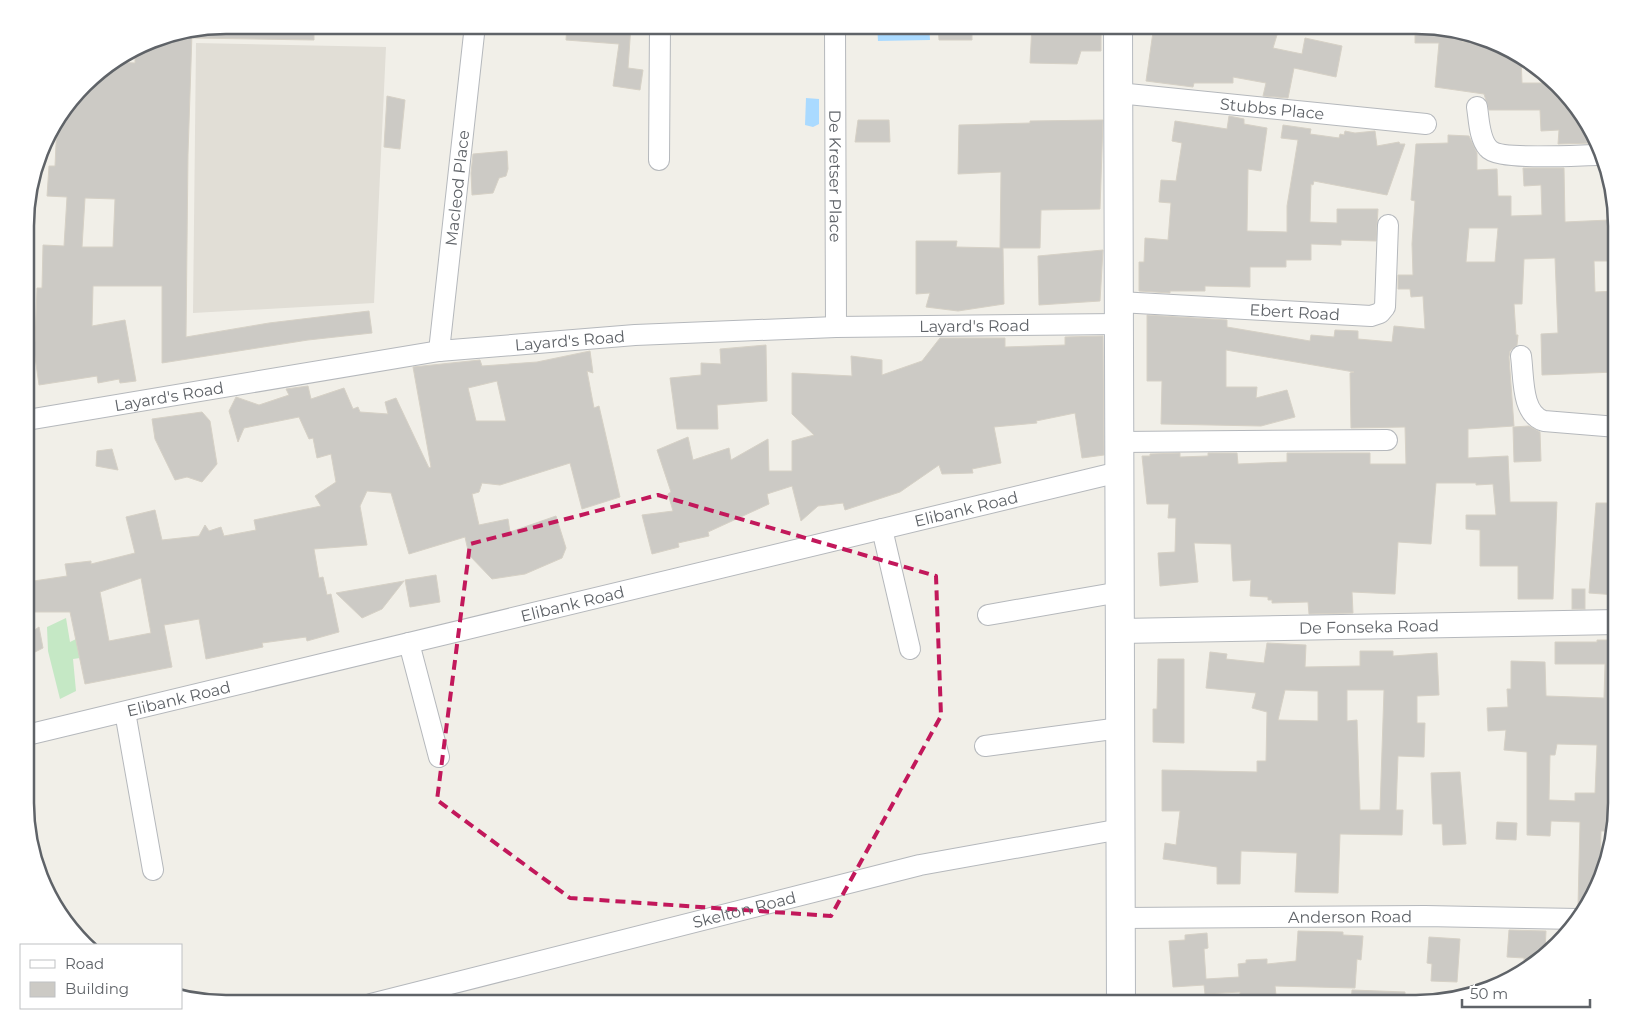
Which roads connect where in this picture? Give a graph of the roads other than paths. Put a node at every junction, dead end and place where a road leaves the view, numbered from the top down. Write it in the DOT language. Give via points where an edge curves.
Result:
graph roads {
  1 [pos="474,34"];
  2 [pos="660,34"];
  3 [pos="835,34"];
  4 [pos="1118,34"];
  5 [pos="1118,93"];
  6 [pos="1477,107"];
  7 [pos="1426,124"];
  8 [pos="1595,155"];
  9 [pos="658,160"];
  10 [pos="1388,225"];
  11 [pos="1119,313"];
  12 [pos="836,327"];
  13 [pos="439,352"];
  14 [pos="1521,356"];
  15 [pos="34,419"];
  16 [pos="1608,426"];
  17 [pos="1387,440"];
  18 [pos="1119,442"];
  19 [pos="1119,472"];
  20 [pos="882,529"];
  21 [pos="1120,592"];
  22 [pos="988,615"];
  23 [pos="1608,622"];
  24 [pos="1120,631"];
  25 [pos="409,642"];
  26 [pos="910,649"];
  27 [pos="125,712"];
  28 [pos="1120,728"];
  29 [pos="34,733"];
  30 [pos="985,746"];
  31 [pos="439,757"];
  32 [pos="1121,829"];
  33 [pos="153,870"];
  34 [pos="1121,918"];
  35 [pos="1570,919"];
  36 [pos="407,995"];
  37 [pos="1121,995"];
  1 -- 13 [label="street, Macleod Place"];
  2 -- 9 [label="street"];
  3 -- 12 [label="street, De Kretser Place"];
  4 -- 5 [label="main road"];
  5 -- 7 [label="street, Stubbs Place"];
  5 -- 11 [label="main road"];
  6 -- 8 [label="street" via="1483,140 1495,154"];
  10 -- 11 [label="street, Ebert Road" via="1385,307 1371,316"];
  11 -- 12 [label="street, Layard's Road"];
  11 -- 18 [label="main road"];
  12 -- 13 [label="street, Layard's Road" via="635,336"];
  13 -- 15 [label="street, Layard's Road"];
  14 -- 16 [label="street" via="1529,410 1534,418"];
  17 -- 18 [label="street"];
  18 -- 19 [label="main road"];
  19 -- 20 [label="street, Elibank Road"];
  19 -- 21 [label="main road"];
  20 -- 25 [label="street, Elibank Road"];
  20 -- 26 [label="street"];
  21 -- 22 [label="street"];
  21 -- 24 [label="main road"];
  23 -- 24 [label="street, De Fonseka Road"];
  24 -- 28 [label="main road"];
  25 -- 27 [label="street, Elibank Road"];
  25 -- 31 [label="street"];
  27 -- 29 [label="street, Elibank Road"];
  27 -- 33 [label="street"];
  28 -- 30 [label="street"];
  28 -- 32 [label="main road"];
  32 -- 34 [label="main road"];
  32 -- 36 [label="street, Skelton Road" via="920,865"];
  34 -- 35 [label="street, Anderson Road" via="1425,916"];
  34 -- 37 [label="main road"];
}
